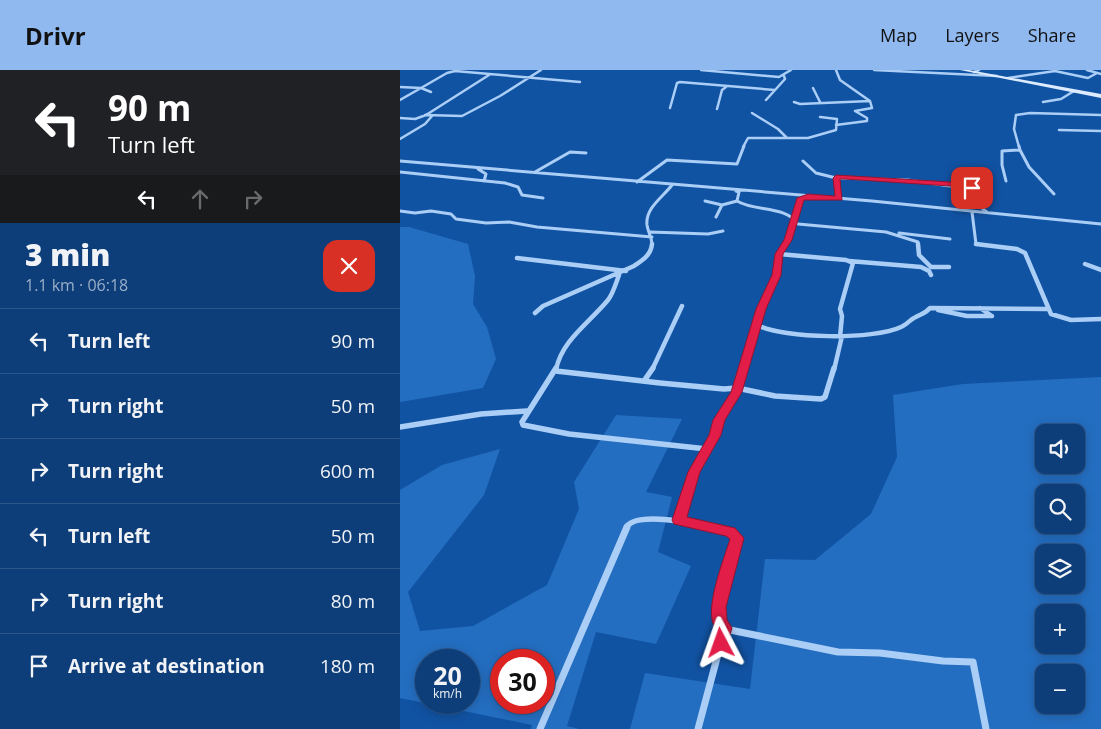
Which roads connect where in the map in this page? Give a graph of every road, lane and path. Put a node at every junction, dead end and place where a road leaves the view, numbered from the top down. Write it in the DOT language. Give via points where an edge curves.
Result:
graph roads {
  1 [pos="541,70"];
  2 [pos="701,70"];
  3 [pos="791,70"];
  4 [pos="836,70"];
  5 [pos="874,70"];
  6 [pos="962,70"];
  7 [pos="1087,70"];
  8 [pos="976,71"];
  9 [pos="1097,73"];
  10 [pos="490,74"];
  11 [pos="1101,74"];
  12 [pos="997,76"];
  13 [pos="530,77"];
  14 [pos="785,77"];
  15 [pos="1007,78"];
  16 [pos="580,82"];
  17 [pos="400,87"];
  18 [pos="726,87"];
  19 [pos="421,88"];
  20 [pos="813,88"];
  21 [pos="775,90"];
  22 [pos="1074,91"];
  23 [pos="431,92"];
  24 [pos="1101,96"];
  25 [pos="400,100"];
  26 [pos="766,100"];
  27 [pos="870,101"];
  28 [pos="794,102"];
  29 [pos="820,102"];
  30 [pos="1042,102"];
  31 [pos="670,108"];
  32 [pos="717,109"];
  33 [pos="752,113"];
  34 [pos="1101,115"];
  35 [pos="425,116"];
  36 [pos="432,116"];
  37 [pos="820,117"];
  38 [pos="400,118"];
  39 [pos="836,125"];
  40 [pos="1059,130"];
  41 [pos="1101,131"];
  42 [pos="401,138"];
  43 [pos="787,138"];
  44 [pos="1020,150"];
  45 [pos="586,153"];
  46 [pos="400,161"];
  47 [pos="803,161"];
  48 [pos="480,168"];
  49 [pos="400,172"];
  50 [pos="535,172"];
  51 [pos="836,178"];
  52 [pos="484,181"];
  53 [pos="1006,181"];
  54 [pos="637,182"];
  55 [pos="672,185"];
  56 [pos="728,190"];
  57 [pos="1054,194"];
  58 [pos="798,197"];
  59 [pos="543,198"];
  60 [pos="840,198"];
  61 [pos="705,201"];
  62 [pos="737,201"];
  63 [pos="722,205"];
  64 [pos="400,211"];
  65 [pos="972,212"];
  66 [pos="991,213"];
  67 [pos="716,217"];
  68 [pos="794,218"];
  69 [pos="1101,224"];
  70 [pos="723,231"];
  71 [pos="650,232"];
  72 [pos="896,234"];
  73 [pos="652,237"];
  74 [pos="950,239"];
  75 [pos="779,254"];
  76 [pos="517,258"];
  77 [pos="849,261"];
  78 [pos="1085,264"];
  79 [pos="921,266"];
  80 [pos="931,267"];
  81 [pos="949,267"];
  82 [pos="1101,270"];
  83 [pos="627,271"];
  84 [pos="619,275"];
  85 [pos="930,275"];
  86 [pos="682,306"];
  87 [pos="980,307"];
  88 [pos="930,308"];
  89 [pos="1047,309"];
  90 [pos="535,313"];
  91 [pos="1101,319"];
  92 [pos="757,325"];
  93 [pos="840,338"];
  94 [pos="556,370"];
  95 [pos="644,381"];
  96 [pos="737,390"];
  97 [pos="527,411"];
  98 [pos="400,427"];
  99 [pos="707,449"];
  100 [pos="679,520"];
  101 [pos="725,628"];
  102 [pos="540,729"];
  103 [pos="698,729"];
  104 [pos="986,729"];
  1 -- 13 [label="street"];
  2 -- 14 [label="street"];
  3 -- 14 [label="street"];
  4 -- 27 [label="street" via="840,80"];
  5 -- 12 [label="street"];
  6 -- 8 [label="street"];
  7 -- 9 [label="street"];
  8 -- 12 [label="street"];
  9 -- 11 [label="street"];
  9 -- 15 [label="street" via="1086,78 1055,71"];
  10 -- 13 [label="street"];
  10 -- 19 [label="street" via="449,72"];
  10 -- 35 [label="street"];
  12 -- 15 [label="street"];
  13 -- 16 [label="street"];
  13 -- 36 [label="street" via="462,116"];
  14 -- 21 [label="street"];
  15 -- 22 [label="street"];
  17 -- 19 [label="street"];
  18 -- 21 [label="street"];
  18 -- 31 [label="street" via="678,82"];
  18 -- 32 [label="street" via="722,90"];
  19 -- 23 [label="street"];
  19 -- 25 [label="street"];
  20 -- 29 [label="street"];
  21 -- 26 [label="street"];
  22 -- 24 [label="street"];
  22 -- 30 [label="street" via="1061,99"];
  27 -- 29 [label="street"];
  27 -- 39 [label="street" via="872,108 855,111 867,121"];
  28 -- 29 [label="street"];
  33 -- 43 [label="street"];
  34 -- 44 [label="street" via="1016,115 1014,129"];
  35 -- 36 [label="street"];
  35 -- 38 [label="street"];
  36 -- 42 [label="street"];
  37 -- 39 [label="street" via="835,118 838,120"];
  39 -- 43 [label="street" via="836,130 831,133"];
  40 -- 41 [label="street"];
  43 -- 54 [label="street" via="748,138 740,163 735,165 667,160"];
  44 -- 53 [label="street" via="1002,151"];
  44 -- 57 [label="street" via="1029,167"];
  45 -- 50 [label="street" via="570,152"];
  46 -- 48 [label="street"];
  47 -- 51 [label="street" via="816,173"];
  48 -- 50 [label="street"];
  48 -- 52 [label="street" via="486,174"];
  49 -- 52 [label="street"];
  50 -- 54 [label="street"];
  51 -- 60 [label="street"];
  51 -- 66 [label="street" via="967,185 983,210"];
  52 -- 59 [label="street" via="505,183 518,187 522,195"];
  54 -- 55 [label="street"];
  55 -- 56 [label="street"];
  55 -- 71 [label="street" via="653,205 647,219"];
  56 -- 58 [label="street"];
  56 -- 62 [label="street" via="740,192"];
  58 -- 60 [label="street"];
  58 -- 68 [label="street"];
  60 -- 65 [label="street"];
  61 -- 63 [label="street"];
  62 -- 63 [label="street"];
  62 -- 68 [label="street" via="745,206 765,208"];
  63 -- 67 [label="street"];
  64 -- 73 [label="street" via="431,211 478,222"];
  65 -- 66 [label="street"];
  65 -- 89 [label="street" via="976,244 1025,253 1041,286"];
  66 -- 69 [label="street"];
  68 -- 72 [label="street" via="798,224"];
  68 -- 75 [label="street" via="788,240"];
  70 -- 71 [label="street" via="708,234"];
  71 -- 73 [label="street"];
  72 -- 74 [label="street"];
  72 -- 80 [label="street" via="918,242 919,255"];
  73 -- 83 [label="street" via="649,256"];
  75 -- 77 [label="street"];
  75 -- 92 [label="street" via="777,275"];
  76 -- 83 [label="street"];
  77 -- 79 [label="street"];
  77 -- 93 [label="street" via="854,265 840,309"];
  78 -- 82 [label="street"];
  79 -- 80 [label="street"];
  79 -- 85 [label="street"];
  80 -- 81 [label="street"];
  83 -- 84 [label="street"];
  84 -- 90 [label="street" via="559,298"];
  84 -- 94 [label="street" via="609,299 558,358"];
  86 -- 95 [label="street" via="656,364"];
  87 -- 88 [label="street"];
  87 -- 88 [label="street" via="992,316 967,316"];
  87 -- 89 [label="street"];
  88 -- 93 [label="street" via="901,327"];
  89 -- 91 [label="street" via="1062,319"];
  92 -- 93 [label="street"];
  92 -- 96 [label="street"];
  93 -- 96 [label="street" via="824,398 781,397"];
  94 -- 95 [label="street"];
  94 -- 97 [label="street"];
  95 -- 96 [label="street"];
  96 -- 99 [label="street"];
  97 -- 98 [label="street" via="481,414"];
  97 -- 99 [label="street" via="522,422 527,427"];
  99 -- 100 [label="street" via="691,479"];
  100 -- 101 [label="street" via="730,532 737,538 718,607 719,622"];
  100 -- 102 [label="street" via="635,519 628,524"];
  101 -- 103 [label="street"];
  101 -- 104 [label="street" via="838,652 973,662"];
}
